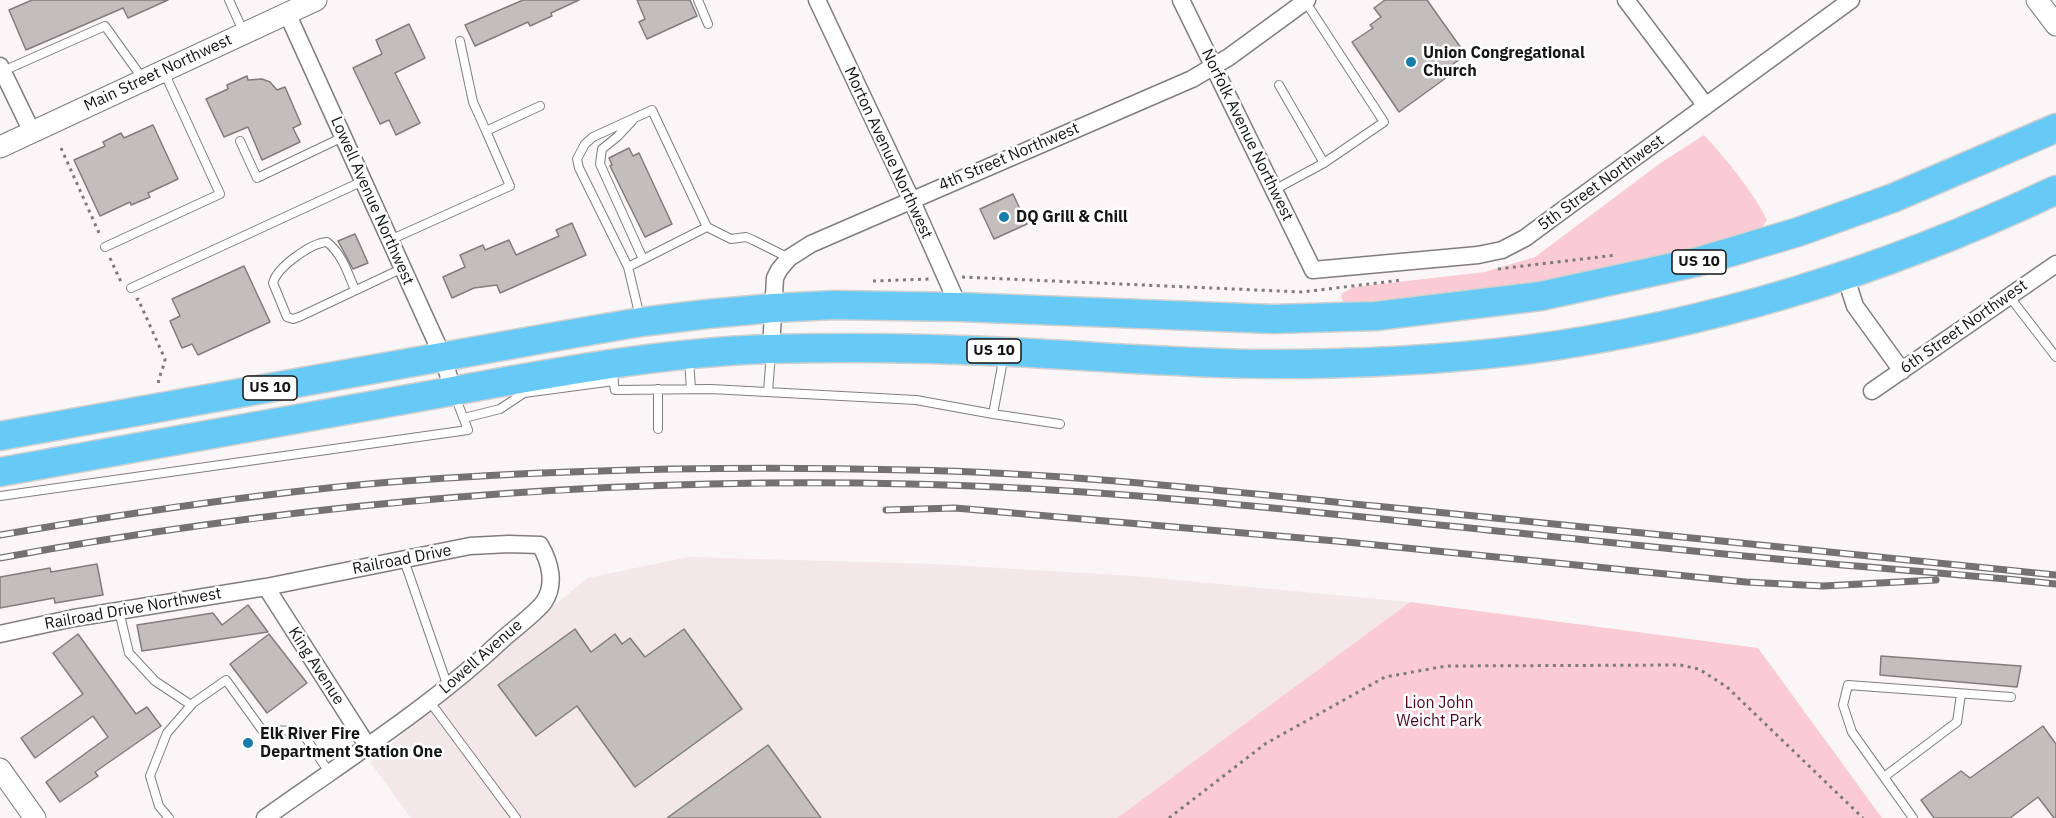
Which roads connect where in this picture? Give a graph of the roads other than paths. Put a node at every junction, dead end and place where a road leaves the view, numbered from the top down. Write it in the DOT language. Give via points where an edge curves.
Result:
graph roads {
  1 [pos="229,0"];
  2 [pos="315,0"];
  3 [pos="698,0"];
  4 [pos="817,0"];
  5 [pos="1181,0"];
  6 [pos="1626,0"];
  7 [pos="1851,0"];
  8 [pos="2037,0"];
  9 [pos="1306,1"];
  10 [pos="287,13"];
  11 [pos="708,24"];
  12 [pos="2056,25"];
  13 [pos="244,33"];
  14 [pos="460,41"];
  15 [pos="1213,67"];
  16 [pos="1,68"];
  17 [pos="164,70"];
  18 [pos="143,80"];
  19 [pos="1280,85"];
  20 [pos="540,106"];
  21 [pos="1706,106"];
  22 [pos="634,118"];
  23 [pos="2056,128"];
  24 [pos="486,131"];
  25 [pos="32,132"];
  26 [pos="342,136"];
  27 [pos="240,141"];
  28 [pos="0,147"];
  29 [pos="1324,162"];
  30 [pos="363,182"];
  31 [pos="1274,190"];
  32 [pos="2056,190"];
  33 [pos="911,199"];
  34 [pos="707,227"];
  35 [pos="390,240"];
  36 [pos="105,247"];
  37 [pos="789,258"];
  38 [pos="643,259"];
  39 [pos="2056,264"];
  40 [pos="627,267"];
  41 [pos="403,268"];
  42 [pos="1312,270"];
  43 [pos="1845,275"];
  44 [pos="131,288"];
  45 [pos="355,290"];
  46 [pos="2009,296"];
  47 [pos="959,307"];
  48 [pos="774,308"];
  49 [pos="641,322"];
  50 [pos="771,349"];
  51 [pos="1005,352"];
  52 [pos="689,355"];
  53 [pos="443,357"];
  54 [pos="2056,357"];
  55 [pos="1902,371"];
  56 [pos="612,373"];
  57 [pos="691,389"];
  58 [pos="658,390"];
  59 [pos="453,391"];
  60 [pos="1872,391"];
  61 [pos="768,392"];
  62 [pos="993,414"];
  63 [pos="464,418"];
  64 [pos="1060,424"];
  65 [pos="658,429"];
  66 [pos="0,436"];
  67 [pos="0,472"];
  68 [pos="0,496"];
  69 [pos="540,545"];
  70 [pos="404,560"];
  71 [pos="266,587"];
  72 [pos="118,611"];
  73 [pos="0,634"];
  74 [pos="448,687"];
  75 [pos="1961,693"];
  76 [pos="2011,697"];
  77 [pos="430,702"];
  78 [pos="191,705"];
  79 [pos="367,745"];
  80 [pos="0,769"];
  81 [pos="329,772"];
  82 [pos="1884,777"];
  83 [pos="35,818"];
  84 [pos="169,818"];
  85 [pos="265,818"];
  86 [pos="516,818"];
  87 [pos="1913,818"];
  1 -- 13 [label="lane"];
  2 -- 10 [label="street, Main Street Northwest"];
  3 -- 11 [label="lane"];
  4 -- 33 [label="street, Morton Avenue Northwest"];
  5 -- 15 [label="street, Norfolk Avenue Northwest"];
  6 -- 21 [label="street"];
  7 -- 21 [label="street, 5th Street Northwest"];
  8 -- 12 [label="street"];
  9 -- 15 [label="street, 4th Street Northwest"];
  9 -- 29 [label="lane" via="1384,122"];
  10 -- 13 [label="street, Main Street Northwest"];
  10 -- 26 [label="street, Lowell Avenue Northwest"];
  13 -- 17 [label="street, Main Street Northwest"];
  14 -- 24 [label="lane" via="473,102"];
  15 -- 31 [label="street, Norfolk Avenue Northwest"];
  15 -- 33 [label="street, 4th Street Northwest"];
  16 -- 18 [label="lane" via="105,26"];
  16 -- 25 [label="street"];
  17 -- 18 [label="street, Main Street Northwest"];
  17 -- 36 [label="lane" via="220,194"];
  18 -- 25 [label="street, Main Street Northwest"];
  19 -- 29 [label="lane"];
  20 -- 24 [label="lane"];
  21 -- 42 [label="street, 5th Street Northwest" via="1533,232 1502,250"];
  22 -- 34 [label="lane" via="652,110"];
  22 -- 38 [label="lane" via="605,145 600,152 600,165"];
  22 -- 40 [label="lane" via="593,137 577,159"];
  23 -- 47 [label="highway, US 10" via="1848,216 1696,262 1541,296 1376,316 1273,319"];
  24 -- 35 [label="lane" via="510,186"];
  25 -- 28 [label="street, Main Street Northwest"];
  26 -- 27 [label="lane" via="257,178"];
  26 -- 30 [label="street, Lowell Avenue Northwest"];
  29 -- 31 [label="lane"];
  30 -- 35 [label="street, Lowell Avenue Northwest"];
  30 -- 44 [label="lane"];
  31 -- 42 [label="street, Norfolk Avenue Northwest"];
  32 -- 43 [label="highway, US 10" via="1961,232"];
  33 -- 37 [label="street, 4th Street Northwest" via="811,244"];
  33 -- 47 [label="street, Morton Avenue Northwest"];
  34 -- 37 [label="lane" via="731,239 746,237"];
  34 -- 38 [label="lane"];
  35 -- 41 [label="street, Lowell Avenue Northwest"];
  37 -- 48 [label="street, 4th Street Northwest" via="775,278"];
  38 -- 40 [label="lane"];
  39 -- 46 [label="street, 6th Street Northwest"];
  40 -- 49 [label="lane"];
  41 -- 45 [label="lane"];
  41 -- 53 [label="street, Lowell Avenue Northwest"];
  43 -- 51 [label="highway, US 10" via="1740,306 1634,331 1526,350 1369,362 1272,364"];
  43 -- 55 [label="street" via="1854,306"];
  45 -- 45 [label="lane" via="289,319 273,283 278,272 315,244 327,242 336,250"];
  46 -- 54 [label="lane"];
  46 -- 55 [label="street, 6th Street Northwest"];
  47 -- 48 [label="highway, US 10" via="869,304"];
  48 -- 49 [label="highway, US 10"];
  48 -- 50 [label="street, 4th Street Northwest"];
  49 -- 53 [label="highway, US 10"];
  50 -- 51 [label="highway, US 10"];
  50 -- 52 [label="highway, US 10"];
  50 -- 61 [label="lane"];
  51 -- 62 [label="lane"];
  52 -- 56 [label="highway, US 10"];
  52 -- 57 [label="lane"];
  53 -- 59 [label="street, Lowell Avenue Northwest"];
  53 -- 66 [label="highway, US 10"];
  55 -- 60 [label="street, 6th Street Northwest"];
  56 -- 58 [label="lane" via="615,390"];
  56 -- 59 [label="highway, US 10"];
  56 -- 63 [label="lane" via="524,393 500,409"];
  57 -- 58 [label="lane"];
  57 -- 61 [label="lane"];
  58 -- 65 [label="lane"];
  59 -- 63 [label="lane"];
  59 -- 67 [label="highway, US 10"];
  61 -- 62 [label="lane" via="916,400"];
  62 -- 64 [label="lane"];
  63 -- 68 [label="lane" via="468,430"];
  69 -- 70 [label="street, Railroad Drive" via="470,546"];
  69 -- 74 [label="street, Lowell Avenue" via="549,560 551,580 544,601"];
  70 -- 71 [label="street, Railroad Drive"];
  70 -- 74 [label="lane"];
  71 -- 72 [label="street, Railroad Drive Northwest"];
  71 -- 79 [label="street, King Avenue"];
  72 -- 73 [label="street, Railroad Drive Northwest"];
  72 -- 78 [label="lane" via="129,653 155,681"];
  74 -- 77 [label="street, Lowell Avenue"];
  75 -- 76 [label="lane"];
  75 -- 82 [label="lane" via="1957,722"];
  75 -- 82 [label="lane" via="1848,685 1843,705 1852,732"];
  77 -- 79 [label="street, Lowell Avenue"];
  77 -- 86 [label="lane"];
  78 -- 81 [label="lane" via="226,680 262,730 301,730"];
  78 -- 84 [label="lane" via="167,733 150,776 159,806"];
  79 -- 81 [label="street"];
  80 -- 83 [label="street"];
  81 -- 85 [label="street"];
  82 -- 87 [label="lane"];
}
